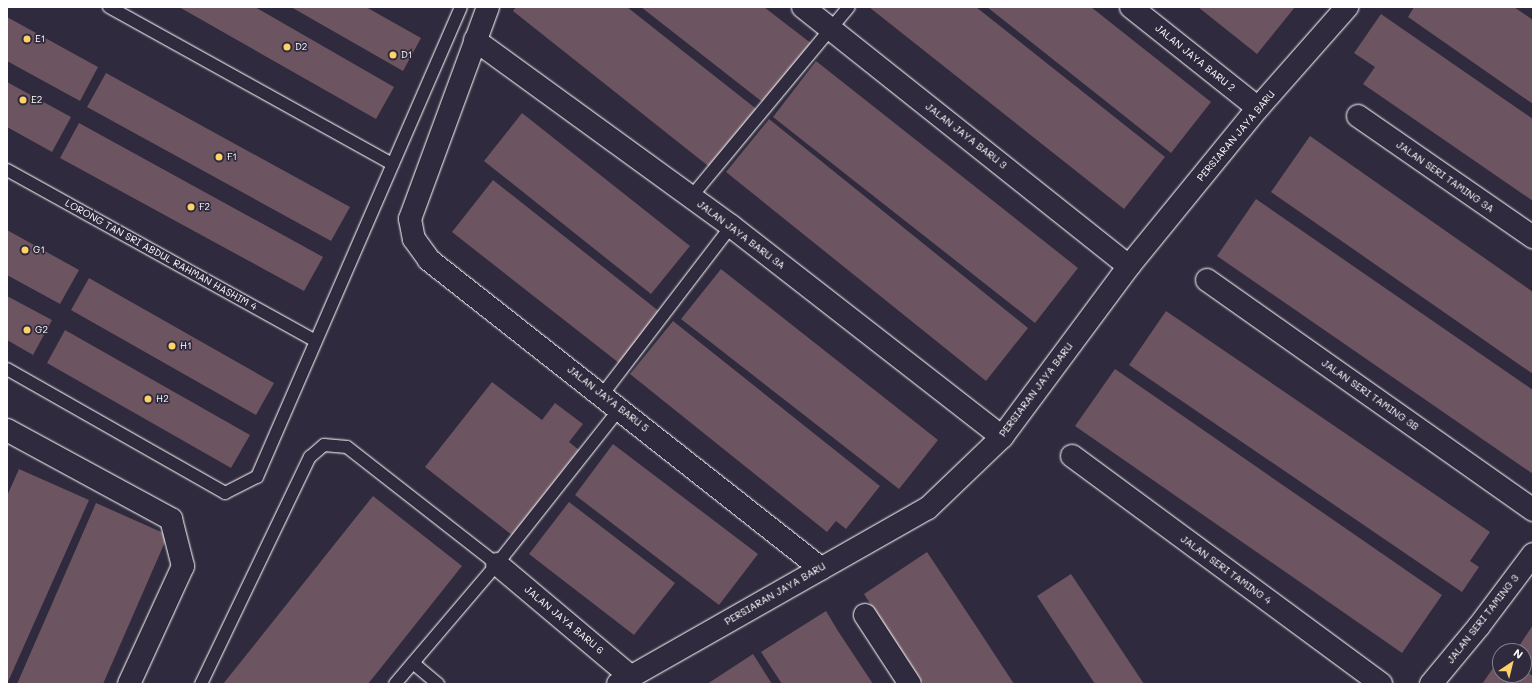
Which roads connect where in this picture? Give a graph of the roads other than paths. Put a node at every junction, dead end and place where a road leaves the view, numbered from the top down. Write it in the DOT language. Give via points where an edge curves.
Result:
graph roads {
  1 [pos="109,7"];
  2 [pos="461,7"];
  3 [pos="488,7"];
  4 [pos="803,7"];
  5 [pos="849,7"];
  6 [pos="1131,7"];
  7 [pos="1347,7"];
  8 [pos="831,29"];
  9 [pos="475,40"];
  10 [pos="1258,108"];
  11 [pos="1358,116"];
  12 [pos="392,164"];
  13 [pos="7,170"];
  14 [pos="691,197"];
  15 [pos="731,226"];
  16 [pos="1533,238"];
  17 [pos="1129,266"];
  18 [pos="1207,280"];
  19 [pos="315,341"];
  20 [pos="7,369"];
  21 [pos="602,395"];
  22 [pos="620,408"];
  23 [pos="9,435"];
  24 [pos="1002,437"];
  25 [pos="1072,456"];
  26 [pos="1533,510"];
  27 [pos="1533,554"];
  28 [pos="497,564"];
  29 [pos="821,568"];
  30 [pos="865,615"];
  31 [pos="413,664"];
  32 [pos="624,680"];
  33 [pos="129,684"];
  34 [pos="201,684"];
  35 [pos="395,684"];
  36 [pos="438,684"];
  37 [pos="910,684"];
  38 [pos="1381,684"];
  39 [pos="1432,684"];
  1 -- 12 [label="lane"];
  2 -- 12 [label="lane"];
  3 -- 9 [label="street"];
  4 -- 8 [label="street, JALAN JAYA BARU 3"];
  5 -- 8 [label="lane"];
  6 -- 10 [label="street, JALAN JAYA BARU 2"];
  7 -- 10 [label="street, PERSIARAN JAYA BARU"];
  8 -- 14 [label="lane"];
  8 -- 17 [label="street, JALAN JAYA BARU 3"];
  9 -- 14 [label="street, JALAN JAYA BARU 3A"];
  9 -- 21 [label="street, JALAN JAYA BARU 5" via="410,219 414,239 429,260"];
  10 -- 17 [label="street, PERSIARAN JAYA BARU"];
  11 -- 16 [label="street, JALAN SERI TAMING 3A"];
  12 -- 19 [label="lane"];
  13 -- 19 [label="lane, LORONG TAN SRI ABDUL RAHMAN HASHIM 4"];
  14 -- 15 [label="street, JALAN JAYA BARU 3A"];
  15 -- 21 [label="lane"];
  15 -- 24 [label="street, JALAN JAYA BARU 3A"];
  17 -- 24 [label="street, PERSIARAN JAYA BARU"];
  18 -- 26 [label="street, JALAN SERI TAMING 3B"];
  19 -- 20 [label="lane" via="257,477 225,493"];
  21 -- 22 [label="street, JALAN JAYA BARU 5"];
  22 -- 28 [label="lane"];
  22 -- 29 [label="street, JALAN JAYA BARU 5"];
  23 -- 33 [label="street" via="171,519 183,566"];
  24 -- 29 [label="street, PERSIARAN JAYA BARU" via="928,508"];
  25 -- 38 [label="street, JALAN SERI TAMING 4"];
  27 -- 39 [label="street, JALAN SERI TAMING 3"];
  28 -- 31 [label="lane"];
  28 -- 32 [label="street, JALAN JAYA BARU 6"];
  28 -- 34 [label="lane" via="347,447 324,445 310,457"];
  29 -- 32 [label="street, PERSIARAN JAYA BARU"];
  30 -- 37 [label="street"];
  31 -- 35 [label="lane"];
  31 -- 36 [label="lane"];
}
